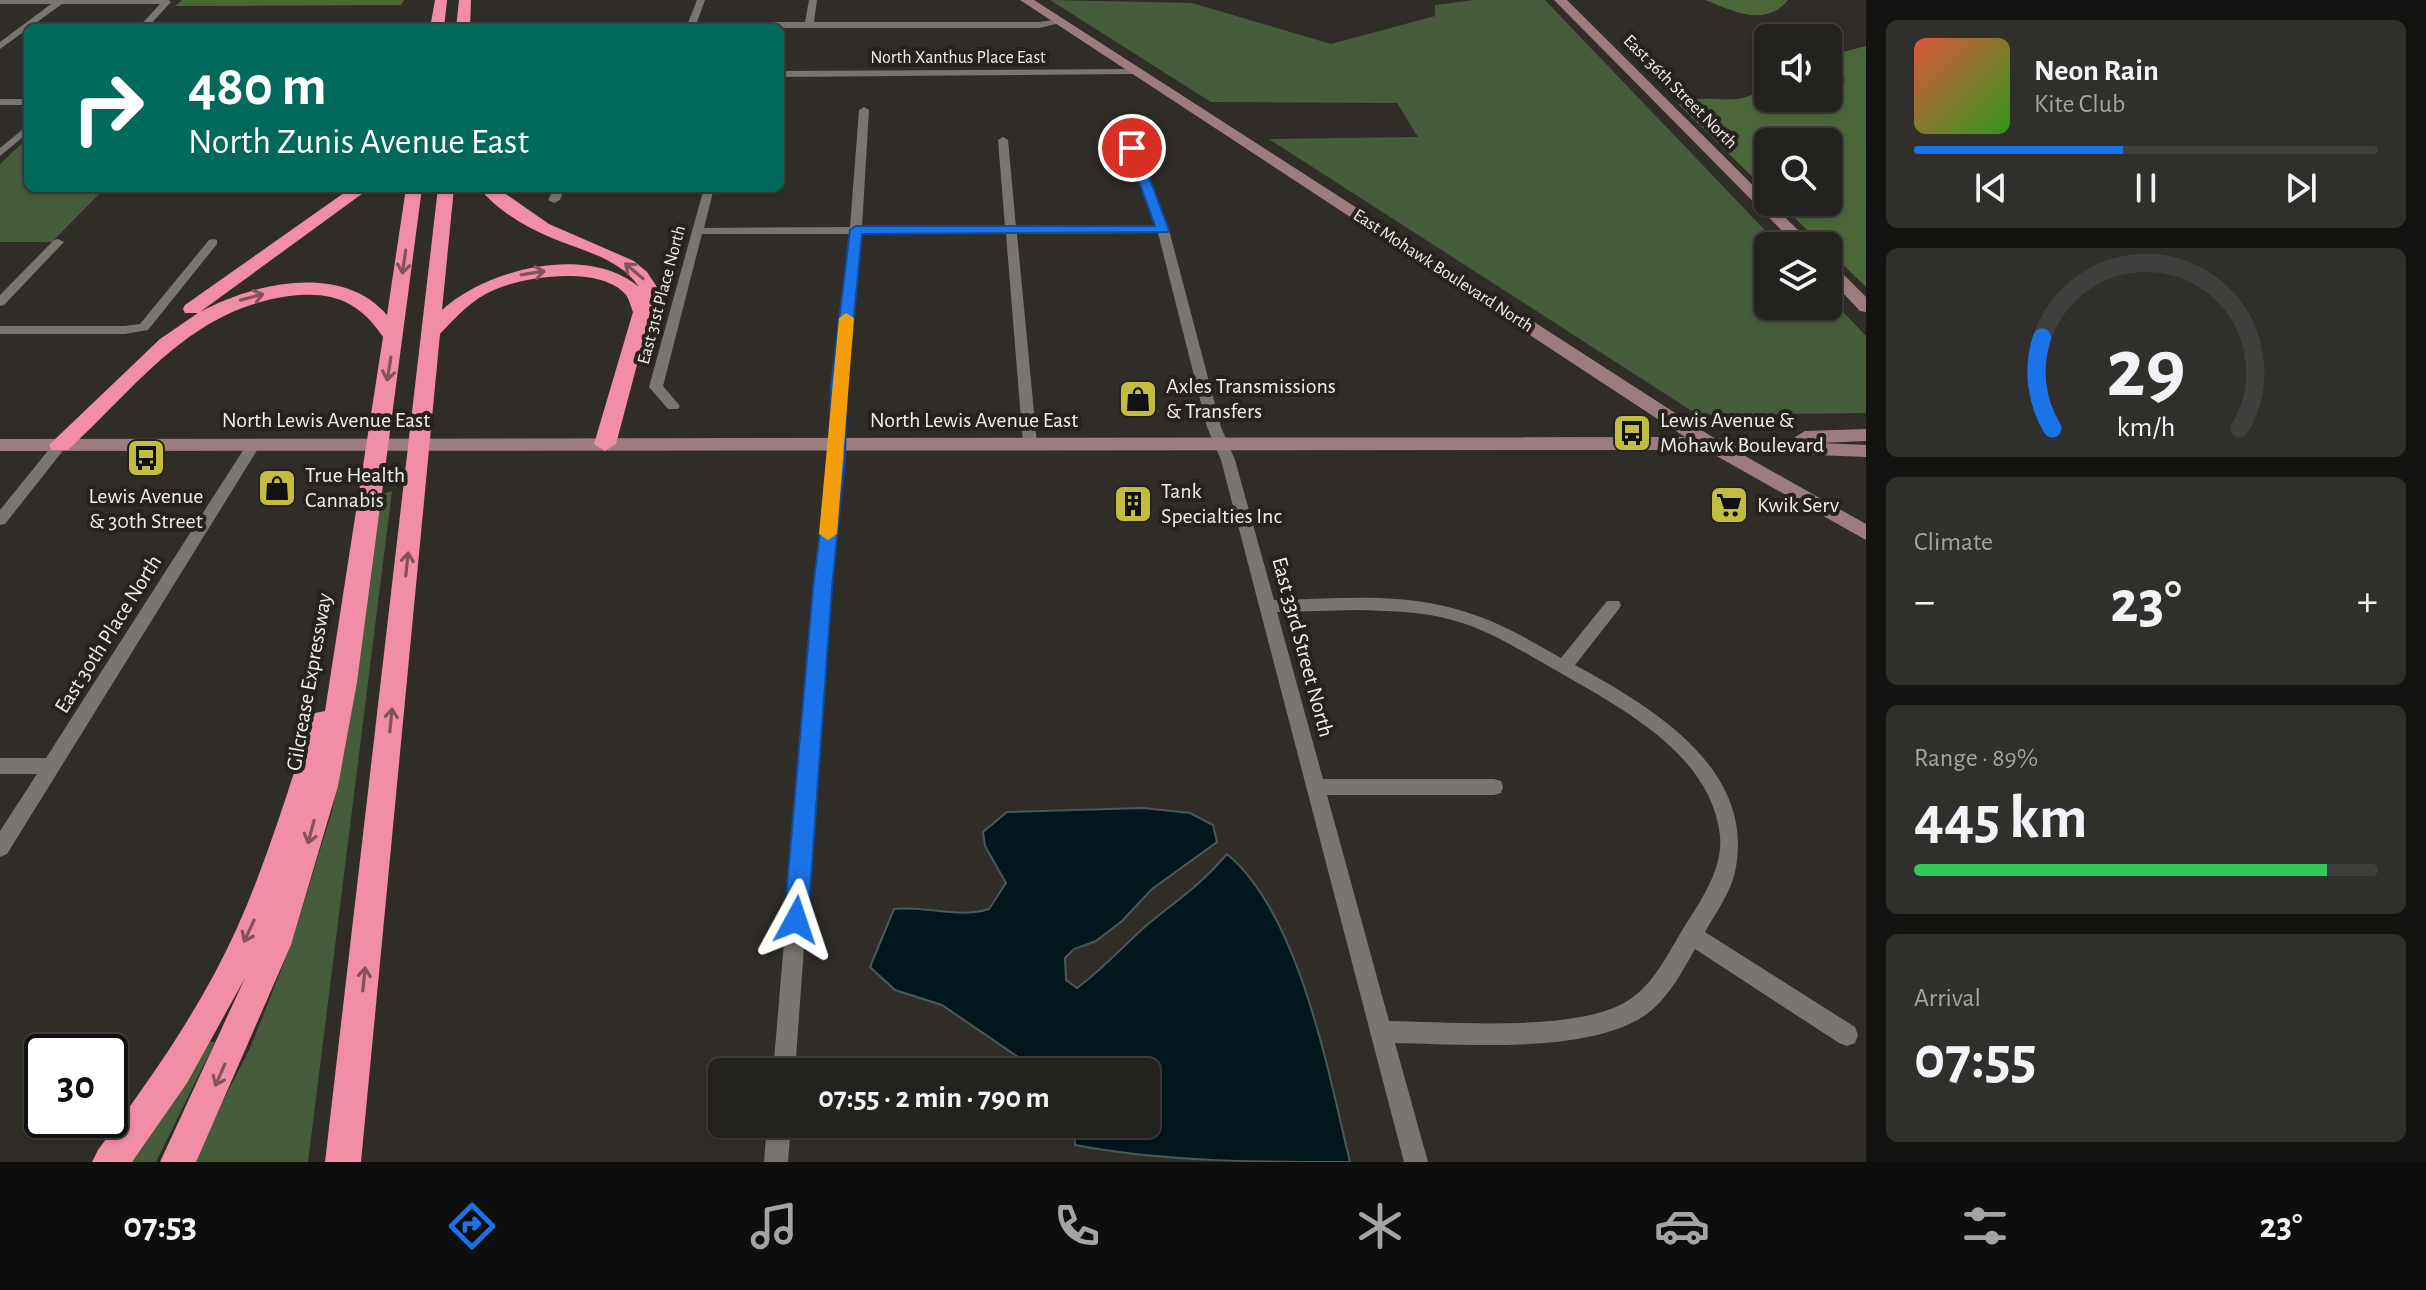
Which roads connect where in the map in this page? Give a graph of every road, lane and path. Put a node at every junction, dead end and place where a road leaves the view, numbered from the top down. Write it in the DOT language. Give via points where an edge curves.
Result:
graph roads {
  1 [pos="441,0"];
  2 [pos="465,0"];
  3 [pos="701,0"];
  4 [pos="813,0"];
  5 [pos="1026,0"];
  6 [pos="1560,0"];
  7 [pos="0,1"];
  8 [pos="60,1"];
  9 [pos="167,2"];
  10 [pos="1061,22"];
  11 [pos="29,24"];
  12 [pos="146,24"];
  13 [pos="438,24"];
  14 [pos="463,24"];
  15 [pos="692,24"];
  16 [pos="784,25"];
  17 [pos="809,25"];
  18 [pos="24,28"];
  19 [pos="0,46"];
  20 [pos="1136,71"];
  21 [pos="784,74"];
  22 [pos="0,102"];
  23 [pos="24,102"];
  24 [pos="864,110"];
  25 [pos="24,132"];
  26 [pos="1003,140"];
  27 [pos="1132,148"];
  28 [pos="0,153"];
  29 [pos="356,192"];
  30 [pos="413,192"];
  31 [pos="446,192"];
  32 [pos="492,192"];
  33 [pos="557,192"];
  34 [pos="708,192"];
  35 [pos="554,200"];
  36 [pos="856,230"];
  37 [pos="1010,230"];
  38 [pos="1163,230"];
  39 [pos="697,231"];
  40 [pos="1792,232"];
  41 [pos="58,242"];
  42 [pos="213,242"];
  43 [pos="1842,282"];
  44 [pos="0,302"];
  45 [pos="1866,307"];
  46 [pos="0,330"];
  47 [pos="429,334"];
  48 [pos="393,337"];
  49 [pos="673,406"];
  50 [pos="1866,435"];
  51 [pos="1708,443"];
  52 [pos="254,444"];
  53 [pos="605,444"];
  54 [pos="837,444"];
  55 [pos="1030,444"];
  56 [pos="1221,444"];
  57 [pos="0,445"];
  58 [pos="60,445"];
  59 [pos="1866,451"];
  60 [pos="0,520"];
  61 [pos="1866,533"];
  62 [pos="1613,605"];
  63 [pos="1266,606"];
  64 [pos="349,646"];
  65 [pos="1564,667"];
  66 [pos="0,766"];
  67 [pos="51,766"];
  68 [pos="1316,787"];
  69 [pos="1494,787"];
  70 [pos="0,848"];
  71 [pos="1691,935"];
  72 [pos="1380,1032"];
  73 [pos="1847,1035"];
  74 [pos="355,1057"];
  75 [pos="785,1058"];
  76 [pos="778,1138"];
  77 [pos="110,1162"];
  78 [pos="178,1162"];
  79 [pos="333,1162"];
  80 [pos="343,1162"];
  81 [pos="776,1162"];
  82 [pos="1416,1162"];
  1 -- 13 [label="highway"];
  2 -- 14 [label="highway"];
  3 -- 15 [label="street"];
  4 -- 17 [label="street"];
  5 -- 10 [label="main road, East Mohawk Boulevard North"];
  6 -- 40 [label="main road, East 36th Street North"];
  7 -- 8 [label="street"];
  8 -- 9 [label="street"];
  8 -- 11 [label="street"];
  9 -- 12 [label="street"];
  10 -- 17 [label="street"];
  10 -- 20 [label="main road, East Mohawk Boulevard North"];
  16 -- 17 [label="street"];
  18 -- 19 [label="street"];
  20 -- 21 [label="street, North Xanthus Place East"];
  20 -- 51 [label="main road, East Mohawk Boulevard North"];
  22 -- 23 [label="street"];
  24 -- 36 [label="street"];
  25 -- 28 [label="street"];
  26 -- 37 [label="street"];
  27 -- 38 [label="street, East 33rd Street North"];
  29 -- 58 [label="highway" via="187,312 68,430"];
  30 -- 48 [label="highway, Gilcrease Expressway, one-way"];
  31 -- 47 [label="highway"];
  53 -- 32 [label="highway, one-way" via="623,413 654,317 649,287 619,260 530,221"];
  33 -- 35 [label="street"];
  34 -- 39 [label="street, East 31st Place North"];
  36 -- 37 [label="street"];
  36 -- 39 [label="street"];
  36 -- 54 [label="street"];
  37 -- 38 [label="street"];
  37 -- 55 [label="street"];
  38 -- 56 [label="street, East 33rd Street North"];
  39 -- 49 [label="street, East 31st Place North" via="656,387"];
  41 -- 44 [label="street"];
  42 -- 46 [label="street" via="144,327"];
  43 -- 45 [label="main road"];
  47 -- 53 [label="highway, one-way" via="474,293 512,277 580,271 625,285 638,298 642,312"];
  74 -- 47 [label="highway, one-way"];
  58 -- 48 [label="highway, one-way" via="168,340 198,318 240,300 288,290 342,292 372,307"];
  48 -- 64 [label="highway, Gilcrease Expressway, one-way"];
  50 -- 51 [label="main road, North Lewis Avenue East"];
  51 -- 56 [label="main road, North Lewis Avenue East"];
  51 -- 59 [label="main road, North Lewis Avenue East"];
  51 -- 61 [label="main road, East Mohawk Boulevard North"];
  52 -- 53 [label="main road, North Lewis Avenue East"];
  52 -- 58 [label="main road, North Lewis Avenue East"];
  52 -- 67 [label="street, East 30th Place North"];
  53 -- 54 [label="main road, North Lewis Avenue East"];
  54 -- 55 [label="main road, North Lewis Avenue East"];
  54 -- 75 [label="street"];
  55 -- 56 [label="main road, North Lewis Avenue East"];
  56 -- 63 [label="street, East 33rd Street North"];
  57 -- 58 [label="main road, North Lewis Avenue East"];
  58 -- 60 [label="street"];
  62 -- 65 [label="street"];
  63 -- 65 [label="street" via="1442,611 1481,623"];
  63 -- 68 [label="street, East 33rd Street North"];
  64 -- 77 [label="highway, one-way" via="261,907 194,1040"];
  64 -- 78 [label="highway, Gilcrease Expressway, one-way" via="324,786 294,890 247,1014"];
  65 -- 71 [label="street" via="1655,722 1689,753 1717,795 1729,831 1730,860"];
  66 -- 67 [label="street"];
  67 -- 70 [label="street, East 30th Place North"];
  68 -- 69 [label="street"];
  68 -- 72 [label="street, East 33rd Street North"];
  71 -- 72 [label="street" via="1644,1003 1605,1024 1569,1031"];
  71 -- 73 [label="street"];
  72 -- 82 [label="street, East 33rd Street North"];
  74 -- 79 [label="highway"];
  74 -- 80 [label="highway"];
  76 -- 81 [label="street"];
}
